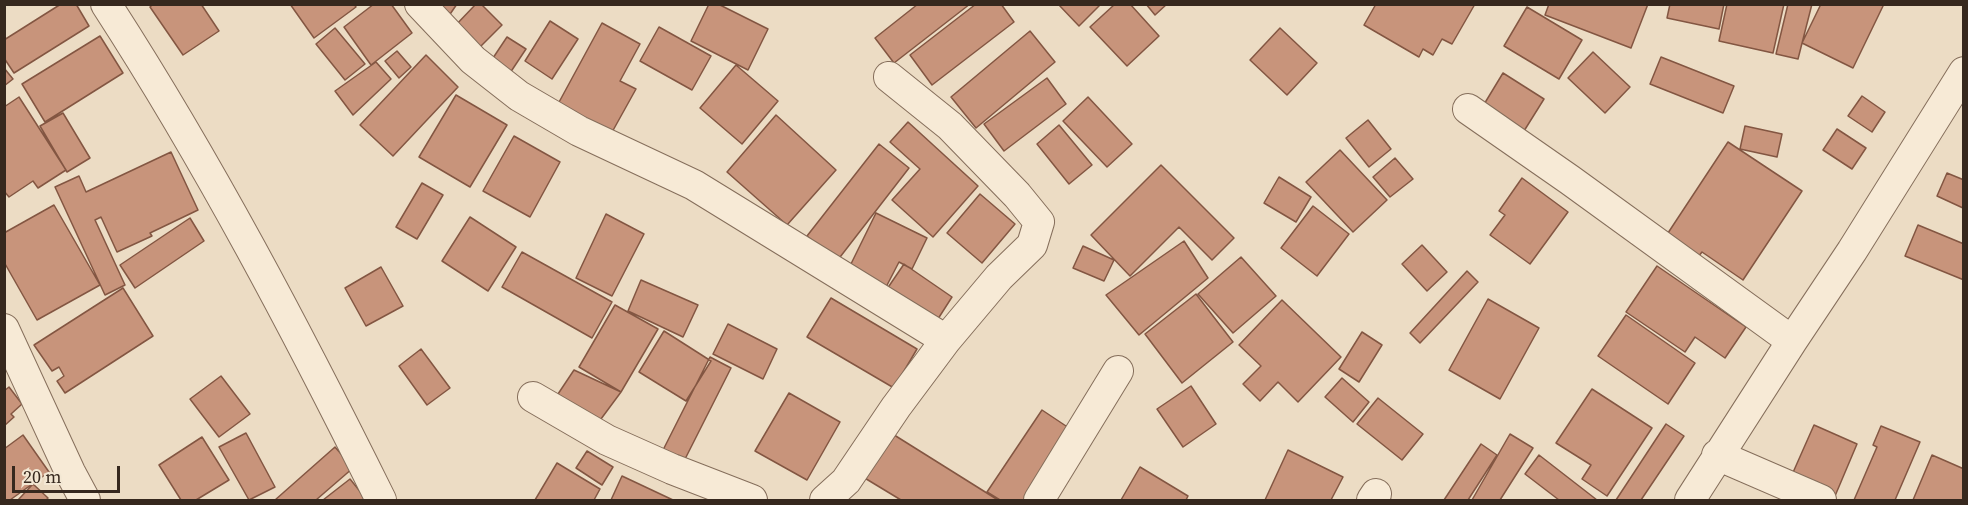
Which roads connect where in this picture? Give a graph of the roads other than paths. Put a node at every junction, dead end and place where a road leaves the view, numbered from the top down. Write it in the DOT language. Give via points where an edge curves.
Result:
graph roads {
  1 [pos="106,4"];
  2 [pos="420,4"];
  3 [pos="1964,72"];
  4 [pos="889,77"];
  5 [pos="1468,109"];
  6 [pos="4,329"];
  7 [pos="946,340"];
  8 [pos="1792,341"];
  9 [pos="1118,371"];
  10 [pos="533,397"];
  11 [pos="1717,456"];
  12 [pos="85,501"];
  13 [pos="381,501"];
  14 [pos="752,501"];
  15 [pos="825,501"];
  16 [pos="1039,501"];
  17 [pos="1690,501"];
  18 [pos="1821,501"];
  1 -- 13 [label="street" via="213,181 320,377"];
  2 -- 7 [label="street" via="473,60 519,96 579,130 694,185"];
  3 -- 8 [label="street"];
  4 -- 7 [label="street" via="950,126 1039,222 1032,245"];
  5 -- 8 [label="street"];
  6 -- 12 [label="street"];
  7 -- 15 [label="street" via="846,481"];
  8 -- 11 [label="street"];
  9 -- 16 [label="street"];
  10 -- 14 [label="street" via="607,440"];
  11 -- 17 [label="street"];
  11 -- 18 [label="street"];
}
